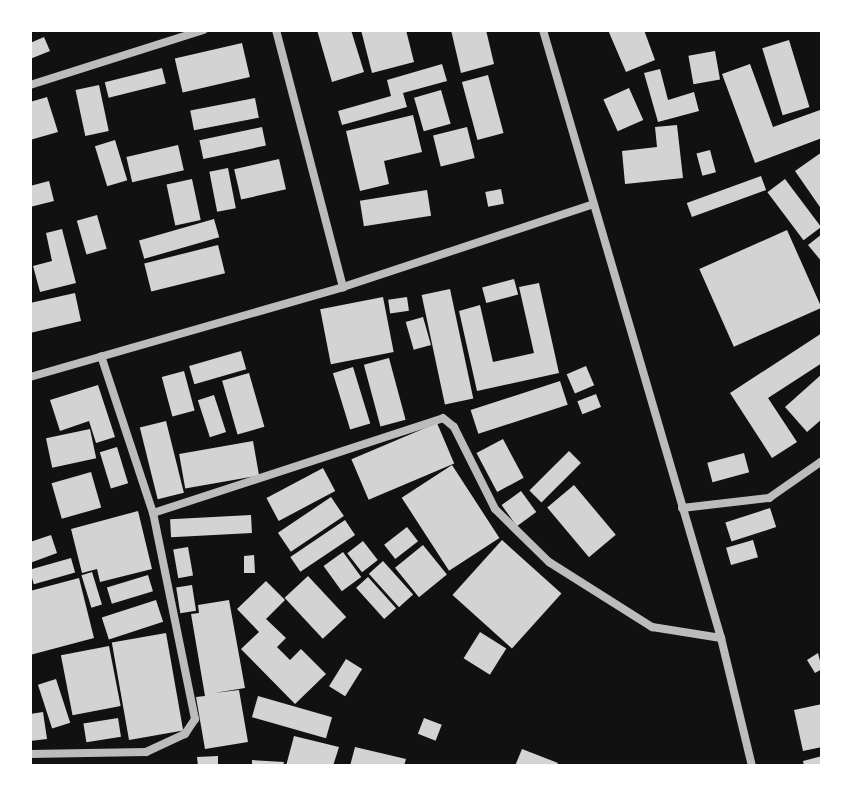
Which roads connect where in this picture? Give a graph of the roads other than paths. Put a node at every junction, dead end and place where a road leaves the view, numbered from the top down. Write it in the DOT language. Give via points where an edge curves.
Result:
graph roads {
  1 [pos="203,30"];
  2 [pos="276,30"];
  3 [pos="543,30"];
  4 [pos="30,85"];
  5 [pos="591,205"];
  6 [pos="343,287"];
  7 [pos="101,356"];
  8 [pos="30,377"];
  9 [pos="822,461"];
  10 [pos="682,508"];
  11 [pos="153,513"];
  12 [pos="721,638"];
  13 [pos="30,754"];
  14 [pos="752,766"];
  1 -- 4 [label="street"];
  2 -- 6 [label="street"];
  3 -- 5 [label="street"];
  5 -- 6 [label="street"];
  5 -- 10 [label="street"];
  6 -- 7 [label="street"];
  7 -- 8 [label="street"];
  7 -- 11 [label="street"];
  9 -- 10 [label="street" via="769,498"];
  10 -- 12 [label="street"];
  11 -- 12 [label="street" via="443,418 454,427 495,509 549,562 652,627"];
  11 -- 13 [label="street" via="194,704 192,729 146,752"];
  12 -- 14 [label="street"];
}
